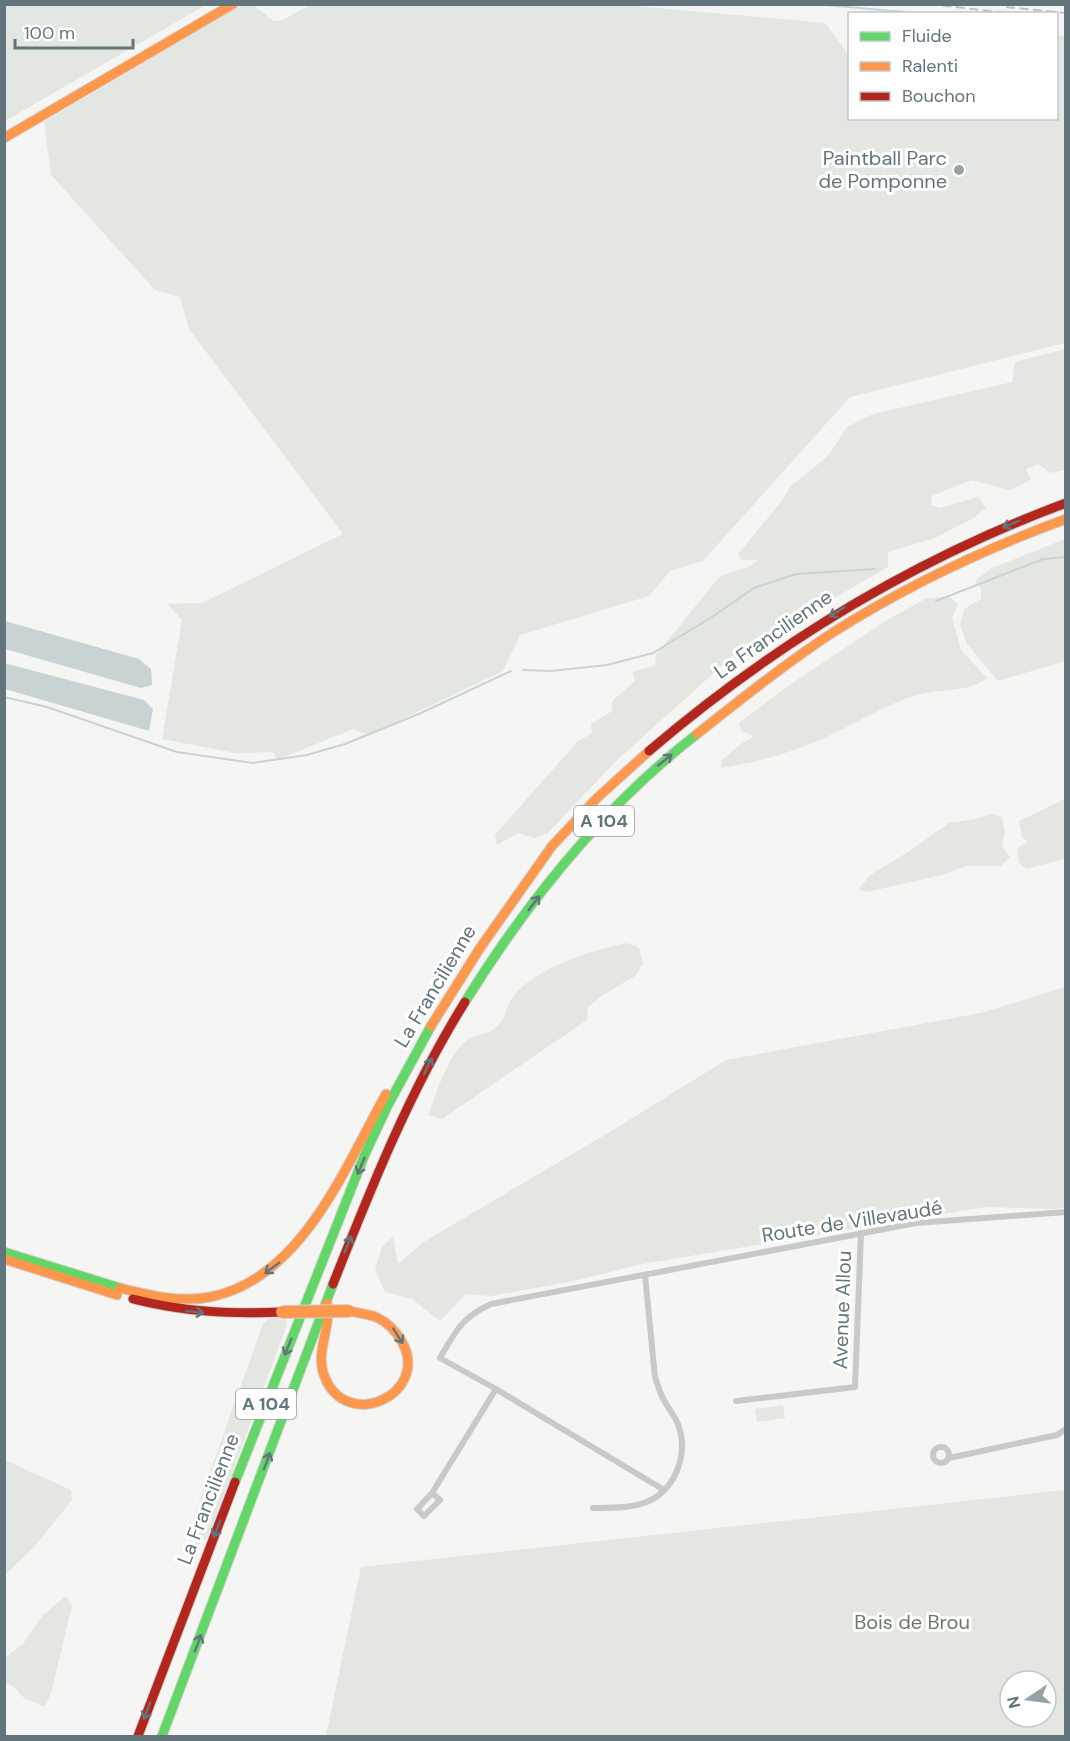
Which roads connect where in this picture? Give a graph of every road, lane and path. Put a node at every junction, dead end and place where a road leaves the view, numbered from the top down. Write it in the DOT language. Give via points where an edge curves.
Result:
graph roads {
  1 [pos="233,4"];
  2 [pos="4,138"];
  3 [pos="1065,502"];
  4 [pos="1065,519"];
  5 [pos="404,1076"];
  6 [pos="1065,1212"];
  7 [pos="861,1233"];
  8 [pos="4,1252"];
  9 [pos="4,1259"];
  10 [pos="645,1275"];
  11 [pos="118,1291"];
  12 [pos="326,1299"];
  13 [pos="496,1389"];
  14 [pos="736,1401"];
  15 [pos="1065,1429"];
  16 [pos="1057,1435"];
  17 [pos="1065,1436"];
  18 [pos="949,1458"];
  19 [pos="664,1490"];
  20 [pos="432,1493"];
  21 [pos="593,1508"];
  22 [pos="138,1737"];
  23 [pos="162,1737"];
  1 -- 2 [label="main road"];
  3 -- 5 [label="main road, La Francilienne / A 104, one-way" via="961,546 840,610 674,728 612,782 556,842 459,979"];
  12 -- 4 [label="main road, La Francilienne / A 104, one-way" via="431,1060 498,951 592,832 650,772 830,634 966,559"];
  5 -- 11 [label="main road, one-way" via="391,1084 304,1236 271,1270 244,1287 210,1297 175,1298"];
  5 -- 22 [label="main road, La Francilienne / A 104, one-way" via="373,1137 280,1365"];
  6 -- 7 [label="street, Route de Villevaudé" via="916,1223"];
  7 -- 10 [label="street, Route de Villevaudé"];
  7 -- 14 [label="street, Avenue Allou" via="855,1387"];
  8 -- 11 [label="main road"];
  9 -- 11 [label="main road"];
  10 -- 13 [label="street, Route de Villevaudé" via="491,1304 465,1319 440,1358"];
  10 -- 19 [label="street" via="655,1377 682,1443 678,1469"];
  11 -- 12 [label="main road, one-way, bridge" via="184,1311 208,1314 232,1315 282,1312 349,1311 366,1312 389,1323 407,1354 402,1383 390,1396 375,1404 357,1404 347,1401 330,1386 321,1356 330,1318"];
  23 -- 12 [label="main road, La Francilienne / A 104, one-way"];
  13 -- 19 [label="street"];
  13 -- 20 [label="street"];
  15 -- 16 [label="street"];
  16 -- 17 [label="street"];
  16 -- 18 [label="street"];
  19 -- 21 [label="street" via="646,1503"];
}
